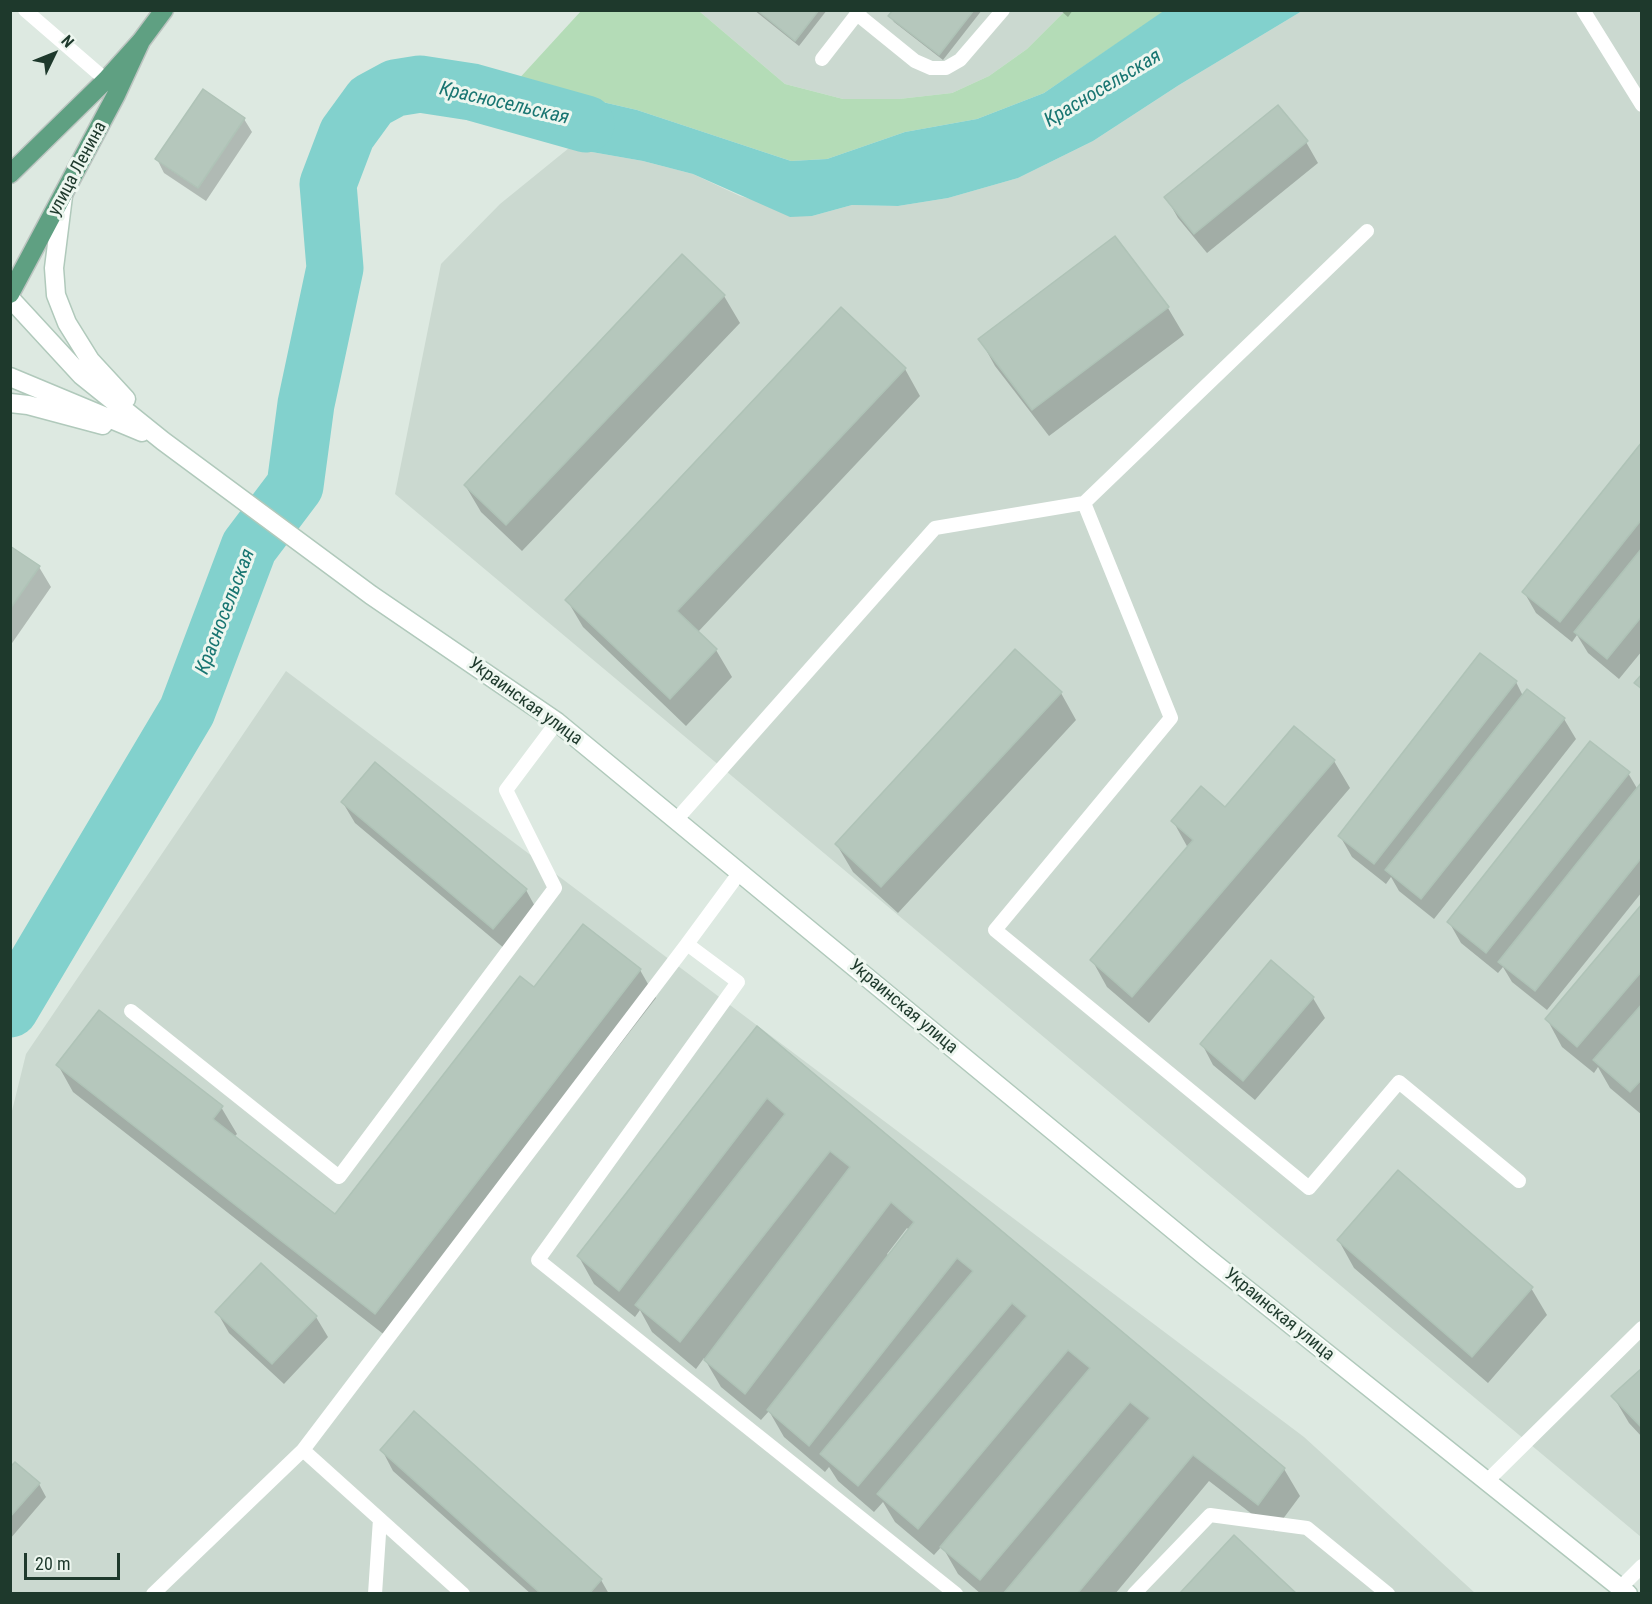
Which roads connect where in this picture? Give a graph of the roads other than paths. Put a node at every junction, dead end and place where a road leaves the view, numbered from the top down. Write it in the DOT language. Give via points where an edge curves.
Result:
graph roads {
  1 [pos="24,10"];
  2 [pos="164,10"];
  3 [pos="1003,10"];
  4 [pos="1583,10"];
  5 [pos="858,12"];
  6 [pos="141,41"];
  7 [pos="822,59"];
  8 [pos="106,80"];
  9 [pos="1641,105"];
  10 [pos="10,174"];
  11 [pos="63,196"];
  12 [pos="1367,231"];
  13 [pos="10,296"];
  14 [pos="10,377"];
  15 [pos="10,403"];
  16 [pos="163,441"];
  17 [pos="1084,503"];
  18 [pos="557,722"];
  19 [pos="676,820"];
  20 [pos="740,872"];
  21 [pos="687,944"];
  22 [pos="131,1011"];
  23 [pos="1519,1181"];
  24 [pos="1641,1329"];
  25 [pos="303,1450"];
  26 [pos="1487,1481"];
  27 [pos="380,1519"];
  28 [pos="1641,1566"];
  29 [pos="1624,1590"];
  30 [pos="153,1593"];
  31 [pos="375,1593"];
  32 [pos="463,1593"];
  33 [pos="956,1593"];
  34 [pos="1134,1593"];
  35 [pos="1388,1593"];
  1 -- 8 [label="lane"];
  2 -- 6 [label="main road, улица Ленина"];
  3 -- 5 [label="lane" via="960,60 946,68 931,68 915,61"];
  4 -- 9 [label="lane"];
  5 -- 7 [label="lane"];
  6 -- 8 [label="main road, улица Ленина"];
  6 -- 11 [label="main road, улица Ленина"];
  8 -- 10 [label="main road, улица Ленина"];
  11 -- 13 [label="main road, улица Ленина"];
  11 -- 16 [label="main road" via="54,267 56,295 63,314 90,360"];
  12 -- 17 [label="lane"];
  13 -- 16 [label="main road, Украинская улица" via="81,375"];
  14 -- 16 [label="main road, Украинская улица"];
  15 -- 16 [label="main road"];
  16 -- 18 [label="main road, Украинская улица" via="371,595"];
  17 -- 19 [label="lane" via="936,528"];
  17 -- 23 [label="lane" via="1172,718 995,930 1309,1188 1399,1082"];
  18 -- 19 [label="main road, Украинская улица"];
  18 -- 22 [label="lane" via="506,790 555,888 339,1177"];
  19 -- 20 [label="main road, Украинская улица"];
  20 -- 21 [label="lane"];
  20 -- 26 [label="main road, Украинская улица" via="1205,1256"];
  21 -- 25 [label="lane"];
  21 -- 33 [label="lane" via="738,982 538,1260"];
  24 -- 26 [label="lane"];
  25 -- 27 [label="lane"];
  25 -- 30 [label="lane"];
  26 -- 29 [label="main road, Украинская улица"];
  27 -- 31 [label="lane"];
  27 -- 32 [label="lane"];
  28 -- 29 [label="lane"];
  34 -- 35 [label="lane" via="1210,1515 1307,1528"];
}
